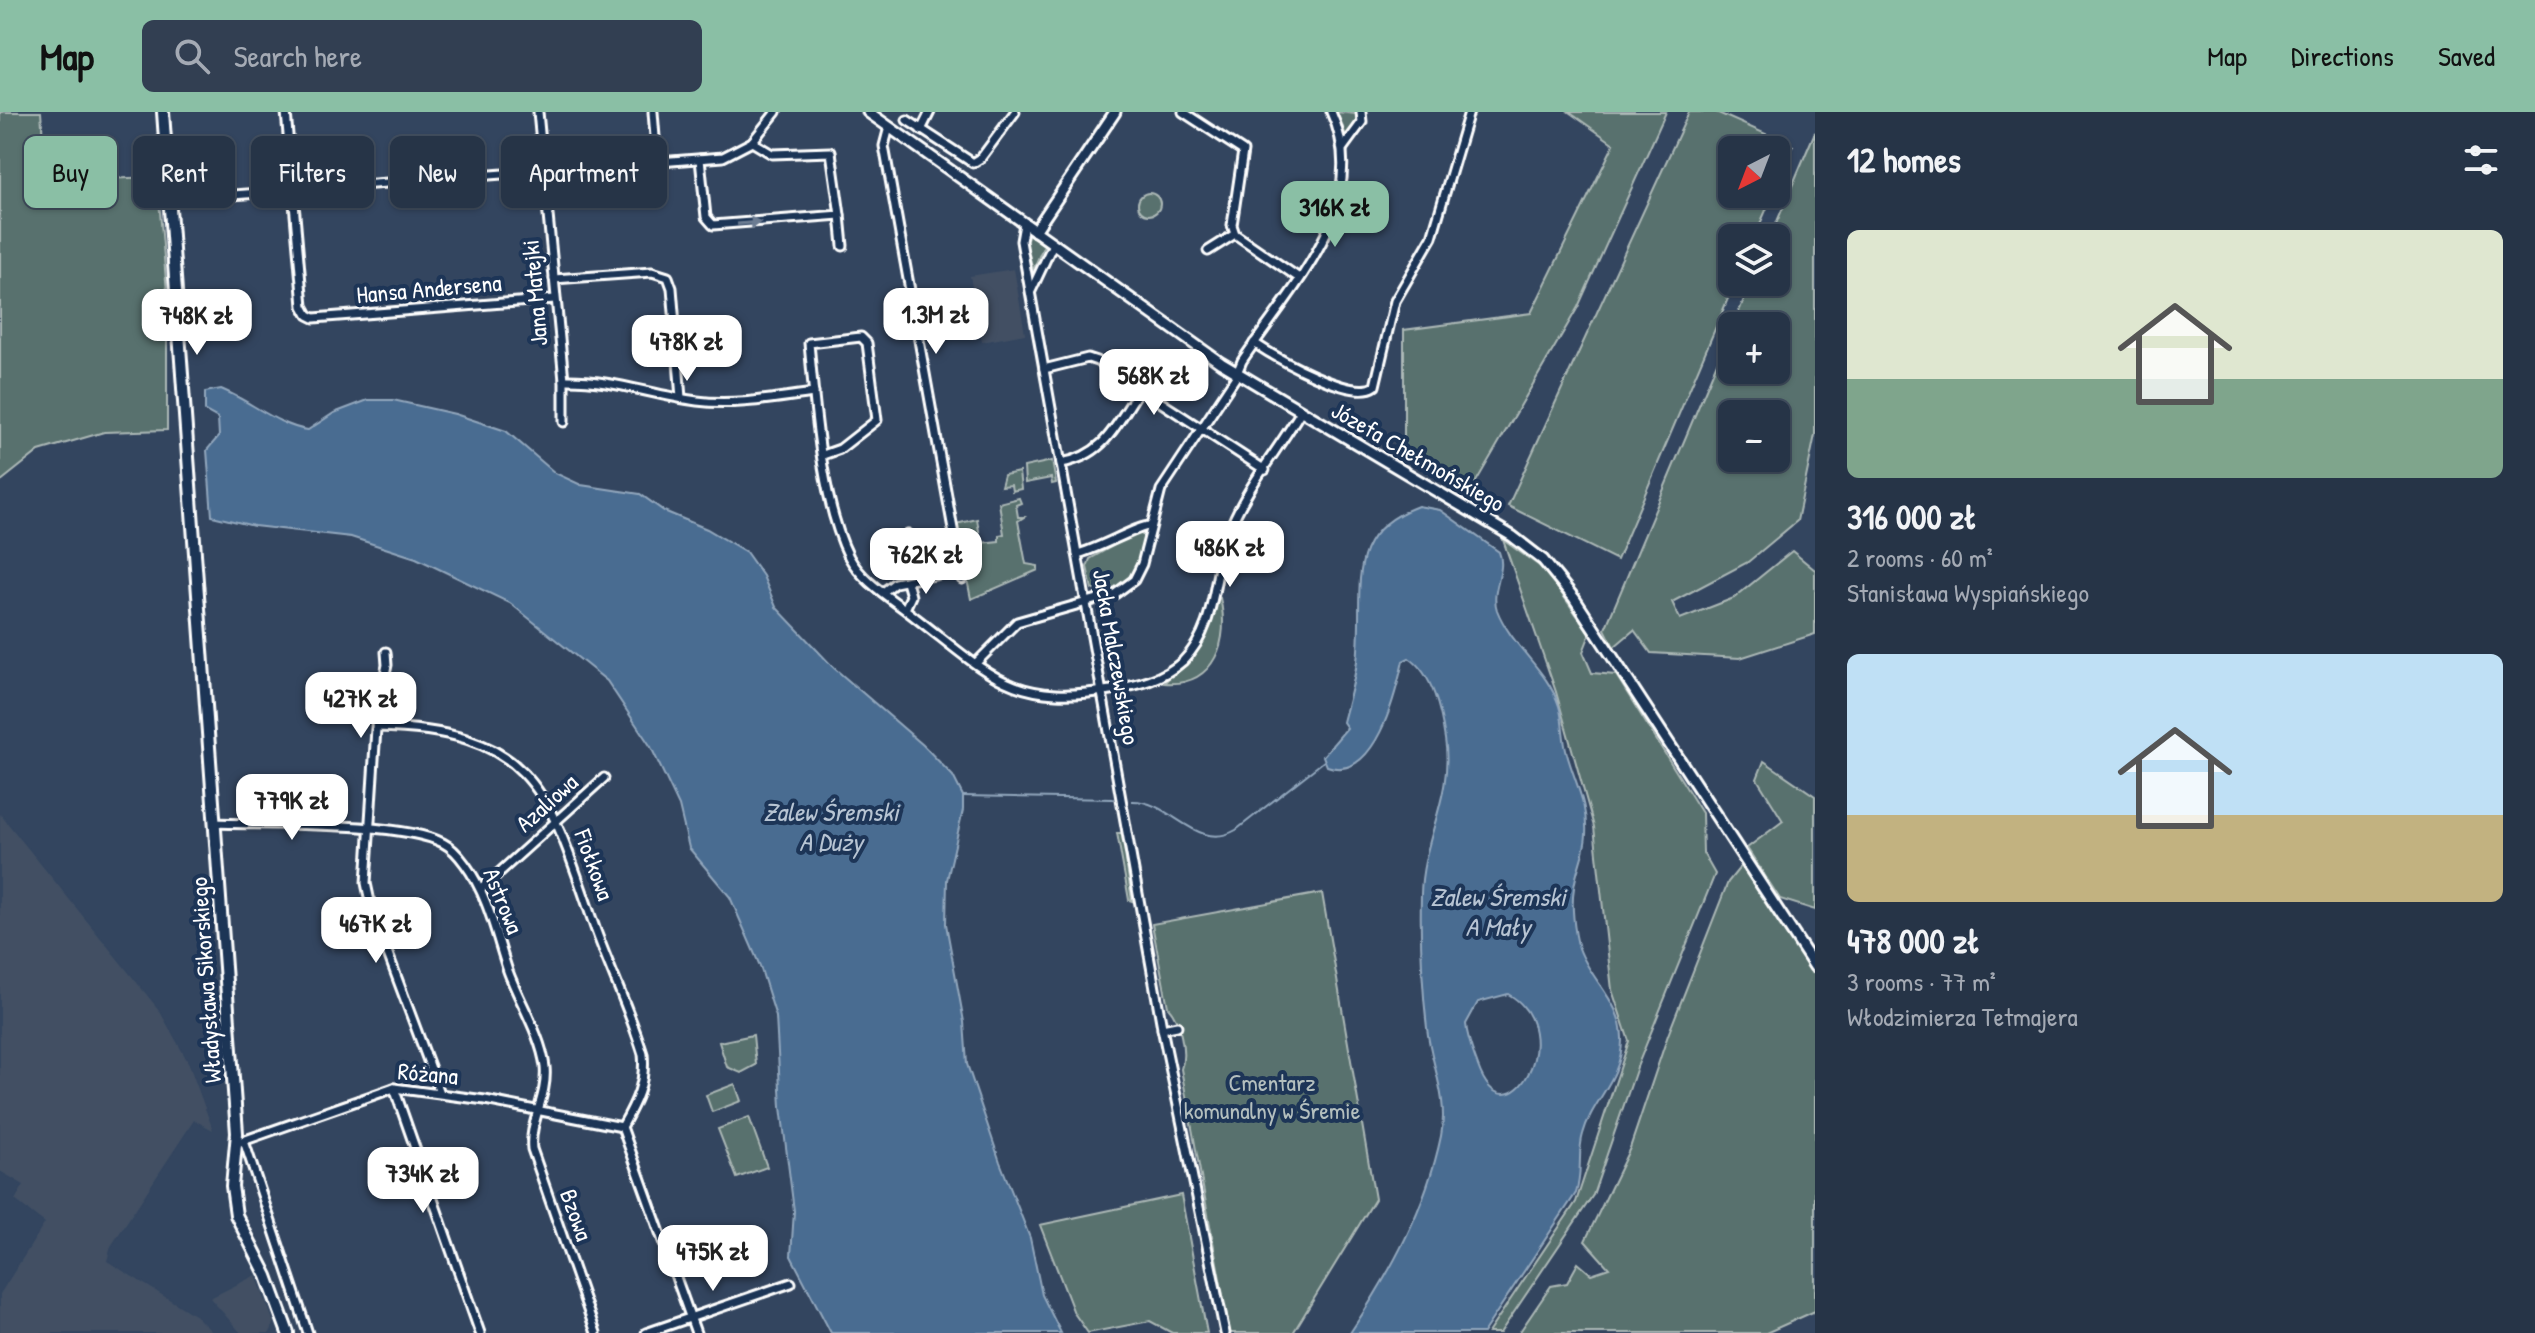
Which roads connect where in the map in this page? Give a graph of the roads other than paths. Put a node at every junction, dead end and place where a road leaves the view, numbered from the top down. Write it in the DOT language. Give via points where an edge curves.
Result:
graph roads {
  1 [pos="163,112"];
  2 [pos="286,112"];
  3 [pos="538,112"];
  4 [pos="653,112"];
  5 [pos="776,112"];
  6 [pos="868,112"];
  7 [pos="930,112"];
  8 [pos="1015,112"];
  9 [pos="1115,112"];
  10 [pos="1183,112"];
  11 [pos="1331,112"];
  12 [pos="1361,112"];
  13 [pos="1469,112"];
  14 [pos="907,120"];
  15 [pos="889,127"];
  16 [pos="921,130"];
  17 [pos="165,136"];
  18 [pos="288,136"];
  19 [pos="540,136"];
  20 [pos="655,136"];
  21 [pos="752,142"];
  22 [pos="1343,148"];
  23 [pos="700,159"];
  24 [pos="667,161"];
  25 [pos="501,174"];
  26 [pos="374,185"];
  27 [pos="170,208"];
  28 [pos="295,208"];
  29 [pos="547,208"];
  30 [pos="840,215"];
  31 [pos="1024,224"];
  32 [pos="1035,231"];
  33 [pos="1235,234"];
  34 [pos="1053,244"];
  35 [pos="843,246"];
  36 [pos="1208,251"];
  37 [pos="1299,278"];
  38 [pos="554,279"];
  39 [pos="1030,293"];
  40 [pos="555,299"];
  41 [pos="1254,343"];
  42 [pos="1044,369"];
  43 [pos="1237,373"];
  44 [pos="564,380"];
  45 [pos="1140,389"];
  46 [pos="814,393"];
  47 [pos="681,398"];
  48 [pos="1301,411"];
  49 [pos="564,422"];
  50 [pos="1201,430"];
  51 [pos="823,455"];
  52 [pos="1061,463"];
  53 [pos="1265,470"];
  54 [pos="1150,526"];
  55 [pos="908,534"];
  56 [pos="1077,554"];
  57 [pos="960,570"];
  58 [pos="962,579"];
  59 [pos="911,580"];
  60 [pos="883,592"];
  61 [pos="1086,601"];
  62 [pos="905,609"];
  63 [pos="386,652"];
  64 [pos="976,663"];
  65 [pos="1102,691"];
  66 [pos="377,727"];
  67 [pos="604,778"];
  68 [pos="557,821"];
  69 [pos="214,823"];
  70 [pos="371,829"];
  71 [pos="481,889"];
  72 [pos="1815,967"];
  73 [pos="1177,1026"];
  74 [pos="1162,1029"];
  75 [pos="394,1088"];
  76 [pos="440,1093"];
  77 [pos="540,1111"];
  78 [pos="622,1127"];
  79 [pos="241,1142"];
  80 [pos="791,1283"];
  81 [pos="691,1317"];
  82 [pos="286,1332"];
  83 [pos="308,1333"];
  84 [pos="480,1333"];
  85 [pos="596,1333"];
  86 [pos="646,1333"];
  87 [pos="696,1333"];
  88 [pos="1225,1333"];
  1 -- 17 [label="main road, Władysława Sikorskiego"];
  2 -- 18 [label="street"];
  3 -- 19 [label="street, Jana Matejki"];
  4 -- 20 [label="street"];
  5 -- 21 [label="street"];
  6 -- 15 [label="street, Józefa Chełmońskiego"];
  7 -- 16 [label="street"];
  8 -- 16 [label="street" via="975,163"];
  9 -- 32 [label="street"];
  10 -- 33 [label="street" via="1238,145 1244,154"];
  11 -- 22 [label="street"];
  12 -- 22 [label="street" via="1362,122"];
  13 -- 41 [label="street" via="1432,237 1395,301 1375,386 1360,390 1324,379"];
  14 -- 16 [label="street"];
  15 -- 31 [label="street, Józefa Chełmońskiego"];
  15 -- 57 [label="street" via="884,139 891,190"];
  21 -- 23 [label="street" via="728,156"];
  21 -- 30 [label="street" via="768,154 826,150 835,159"];
  22 -- 37 [label="street" via="1337,210"];
  23 -- 24 [label="street"];
  23 -- 30 [label="street, one-way" via="706,217 713,225"];
  25 -- 26 [label="street"];
  27 -- 69 [label="main road, Władysława Sikorskiego"];
  28 -- 40 [label="street, Hansa Andersena" via="306,314 314,318"];
  29 -- 38 [label="street, Jana Matejki"];
  30 -- 35 [label="street"];
  31 -- 32 [label="street, Józefa Chełmońskiego"];
  31 -- 39 [label="street, Jacka Malczewskiego" via="1020,237"];
  32 -- 34 [label="street, Józefa Chełmońskiego"];
  33 -- 36 [label="street"];
  33 -- 37 [label="street"];
  34 -- 39 [label="street"];
  34 -- 43 [label="street, Józefa Chełmońskiego"];
  37 -- 41 [label="street"];
  38 -- 40 [label="street, Jana Matejki"];
  38 -- 47 [label="street" via="652,272 668,277"];
  39 -- 42 [label="street, Jacka Malczewskiego"];
  40 -- 44 [label="street, Jana Matejki"];
  41 -- 43 [label="street"];
  42 -- 45 [label="street" via="1091,358"];
  42 -- 52 [label="street, Jacka Malczewskiego"];
  43 -- 48 [label="street, Józefa Chełmońskiego"];
  43 -- 50 [label="street"];
  44 -- 47 [label="street" via="616,382"];
  44 -- 49 [label="street, Jana Matejki"];
  45 -- 50 [label="street"];
  45 -- 52 [label="street" via="1099,449"];
  46 -- 47 [label="street" via="743,402"];
  46 -- 51 [label="street"];
  46 -- 51 [label="street" via="809,343 864,338 876,422"];
  48 -- 53 [label="street"];
  48 -- 72 [label="street, Józefa Chełmońskiego" via="1484,518 1550,567"];
  50 -- 53 [label="street"];
  50 -- 54 [label="street" via="1161,490"];
  51 -- 60 [label="street" via="844,546 860,572"];
  52 -- 56 [label="street, Jacka Malczewskiego"];
  53 -- 65 [label="street" via="1229,529 1207,623 1193,649 1158,678"];
  54 -- 56 [label="street" via="1138,526 1122,538"];
  54 -- 61 [label="street" via="1134,580 1115,594"];
  55 -- 59 [label="street"];
  56 -- 61 [label="street, Jacka Malczewskiego"];
  57 -- 58 [label="street"];
  57 -- 59 [label="street"];
  59 -- 60 [label="street" via="891,584"];
  59 -- 62 [label="street"];
  60 -- 62 [label="street"];
  61 -- 64 [label="street" via="1017,622"];
  61 -- 65 [label="street, Jacka Malczewskiego"];
  62 -- 64 [label="street"];
  63 -- 66 [label="street"];
  64 -- 65 [label="street" via="1034,694"];
  65 -- 74 [label="street, Jacka Malczewskiego"];
  66 -- 68 [label="street, Fiołkowa" via="420,728 479,742 520,771 550,804"];
  66 -- 70 [label="street"];
  67 -- 68 [label="street, Azaliowa"];
  68 -- 71 [label="street, Azaliowa"];
  68 -- 78 [label="street, Fiołkowa" via="643,1054 639,1097"];
  69 -- 70 [label="street, Astrowa"];
  69 -- 79 [label="main road, Władysława Sikorskiego"];
  70 -- 71 [label="street, Astrowa" via="445,844"];
  70 -- 76 [label="street" via="366,883 372,911"];
  71 -- 77 [label="street, Astrowa" via="543,1059"];
  73 -- 74 [label="street"];
  74 -- 88 [label="street, Jacka Malczewskiego"];
  75 -- 76 [label="street, Różana"];
  75 -- 79 [label="street, Różana"];
  75 -- 84 [label="street"];
  76 -- 77 [label="street, Różana"];
  77 -- 78 [label="street, Różana"];
  77 -- 85 [label="street, Bzowa" via="531,1126 532,1149"];
  78 -- 81 [label="street"];
  79 -- 82 [label="main road, Władysława Sikorskiego" via="232,1186 236,1215 267,1276"];
  79 -- 83 [label="street, Władysława Sikorskiego"];
  80 -- 81 [label="street"];
  81 -- 86 [label="street"];
  81 -- 87 [label="street"];
}
